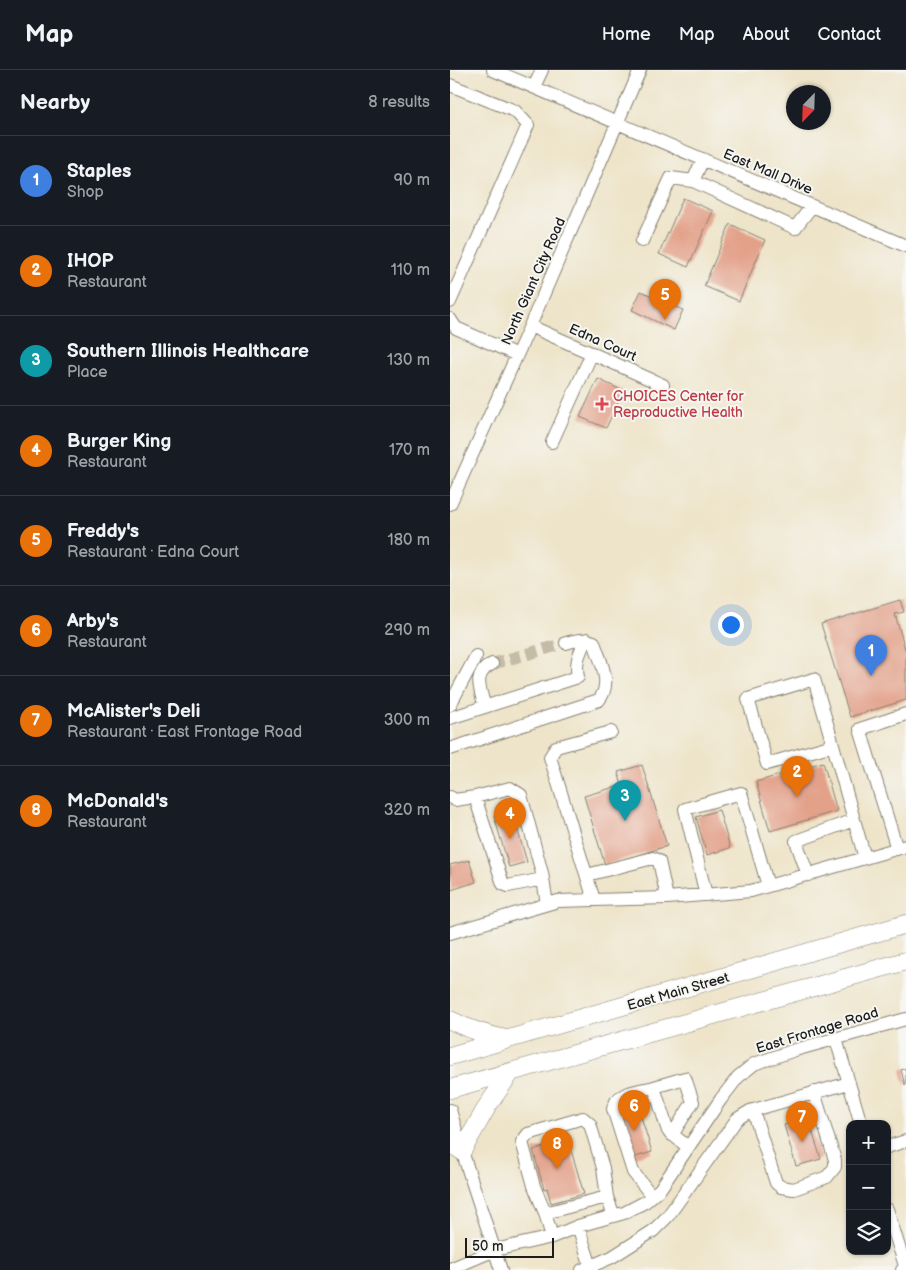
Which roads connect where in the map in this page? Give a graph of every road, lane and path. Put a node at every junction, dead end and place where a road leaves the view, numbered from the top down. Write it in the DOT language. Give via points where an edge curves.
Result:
graph roads {
  1 [pos="493,70"];
  2 [pos="542,70"];
  3 [pos="640,70"];
  4 [pos="450,85"];
  5 [pos="534,87"];
  6 [pos="617,123"];
  7 [pos="703,159"];
  8 [pos="693,181"];
  9 [pos="812,206"];
  10 [pos="642,240"];
  11 [pos="906,246"];
  12 [pos="450,302"];
  13 [pos="450,319"];
  14 [pos="530,326"];
  15 [pos="592,353"];
  16 [pos="517,355"];
  17 [pos="663,385"];
  18 [pos="552,442"];
  19 [pos="450,504"];
  20 [pos="588,639"];
  21 [pos="566,643"];
  22 [pos="476,656"];
  23 [pos="492,664"];
  24 [pos="450,705"];
  25 [pos="485,707"];
  26 [pos="906,714"];
  27 [pos="450,718"];
  28 [pos="611,732"];
  29 [pos="833,745"];
  30 [pos="450,750"];
  31 [pos="450,797"];
  32 [pos="475,797"];
  33 [pos="854,820"];
  34 [pos="901,847"];
  35 [pos="865,858"];
  36 [pos="808,875"];
  37 [pos="587,876"];
  38 [pos="543,879"];
  39 [pos="768,886"];
  40 [pos="706,895"];
  41 [pos="667,898"];
  42 [pos="594,900"];
  43 [pos="547,904"];
  44 [pos="906,924"];
  45 [pos="450,933"];
  46 [pos="906,961"];
  47 [pos="906,1019"];
  48 [pos="450,1020"];
  49 [pos="509,1039"];
  50 [pos="836,1039"];
  51 [pos="450,1056"];
  52 [pos="511,1072"];
  53 [pos="849,1083"];
  54 [pos="654,1087"];
  55 [pos="450,1089"];
  56 [pos="814,1092"];
  57 [pos="450,1110"];
  58 [pos="753,1110"];
  59 [pos="860,1120"];
  60 [pos="672,1135"];
  61 [pos="906,1141"];
  62 [pos="891,1146"];
  63 [pos="456,1147"];
  64 [pos="688,1147"];
  65 [pos="652,1196"];
  66 [pos="605,1197"];
  67 [pos="887,1210"];
  68 [pos="545,1213"];
  69 [pos="614,1216"];
  70 [pos="578,1226"];
  71 [pos="552,1236"];
  72 [pos="496,1250"];
  73 [pos="450,1269"];
  74 [pos="588,1269"];
  75 [pos="502,1270"];
  76 [pos="902,1270"];
  1 -- 5 [label="street, East Mall Drive"];
  2 -- 5 [label="street"];
  3 -- 6 [label="street, North Giant City Road"];
  4 -- 12 [label="street" via="514,111 528,125"];
  5 -- 6 [label="street, East Mall Drive"];
  6 -- 7 [label="street, East Mall Drive"];
  6 -- 14 [label="street, North Giant City Road"];
  7 -- 8 [label="street"];
  7 -- 9 [label="street, East Mall Drive"];
  8 -- 9 [label="street" via="795,228"];
  8 -- 10 [label="street" via="671,178"];
  9 -- 11 [label="street, East Mall Drive"];
  13 -- 16 [label="street" via="456,328"];
  14 -- 15 [label="street, Edna Court"];
  14 -- 16 [label="street, North Giant City Road"];
  15 -- 17 [label="street, Edna Court"];
  15 -- 18 [label="street"];
  16 -- 19 [label="street, North Giant City Road"];
  20 -- 21 [label="street"];
  20 -- 25 [label="street" via="577,661 578,678"];
  20 -- 30 [label="street" via="594,642 606,684 605,693 598,700"];
  22 -- 24 [label="street"];
  23 -- 25 [label="street" via="480,675"];
  25 -- 27 [label="street"];
  26 -- 34 [label="street" via="860,729"];
  28 -- 37 [label="street" via="556,748 550,757"];
  29 -- 29 [label="street" via="814,679 748,699 767,764"];
  29 -- 33 [label="street"];
  31 -- 32 [label="street" via="455,800"];
  32 -- 38 [label="street" via="503,884 508,886"];
  32 -- 38 [label="street" via="510,788 522,795"];
  33 -- 35 [label="street"];
  33 -- 36 [label="street" via="796,841"];
  34 -- 35 [label="street"];
  35 -- 36 [label="street"];
  36 -- 39 [label="street"];
  37 -- 41 [label="street" via="653,858 659,861"];
  37 -- 42 [label="street"];
  38 -- 43 [label="street"];
  39 -- 40 [label="street" via="751,891"];
  39 -- 40 [label="street" via="741,793 685,809"];
  40 -- 41 [label="street"];
  41 -- 42 [label="street"];
  42 -- 43 [label="street"];
  43 -- 45 [label="street"];
  44 -- 49 [label="highway, East Main Street"];
  46 -- 52 [label="highway"];
  47 -- 50 [label="street, East Frontage Road"];
  48 -- 49 [label="highway" via="488,1035"];
  49 -- 51 [label="highway, East Main Street"];
  50 -- 53 [label="street"];
  50 -- 64 [label="street, East Frontage Road" via="754,1064 738,1077"];
  52 -- 55 [label="highway"];
  52 -- 63 [label="highway"];
  53 -- 56 [label="street"];
  53 -- 59 [label="street"];
  54 -- 60 [label="street"];
  54 -- 60 [label="street" via="685,1078 693,1102"];
  54 -- 65 [label="street" via="622,1095 613,1109 633,1172"];
  56 -- 58 [label="street"];
  56 -- 58 [label="street" via="836,1160 835,1167 828,1177 794,1189 776,1184"];
  57 -- 63 [label="street"];
  58 -- 74 [label="street" via="737,1119 668,1216 652,1231"];
  60 -- 64 [label="street"];
  61 -- 62 [label="street"];
  63 -- 72 [label="street"];
  64 -- 65 [label="street, East Frontage Road"];
  65 -- 69 [label="street"];
  66 -- 68 [label="street"];
  66 -- 68 [label="street" via="603,1168 590,1124 583,1118 528,1134 522,1142"];
  66 -- 69 [label="street"];
  67 -- 76 [label="street" via="906,1269"];
  68 -- 71 [label="street"];
  69 -- 70 [label="street"];
  70 -- 71 [label="street"];
  70 -- 74 [label="street"];
  71 -- 72 [label="street"];
  72 -- 73 [label="street"];
  72 -- 75 [label="street"];
}
